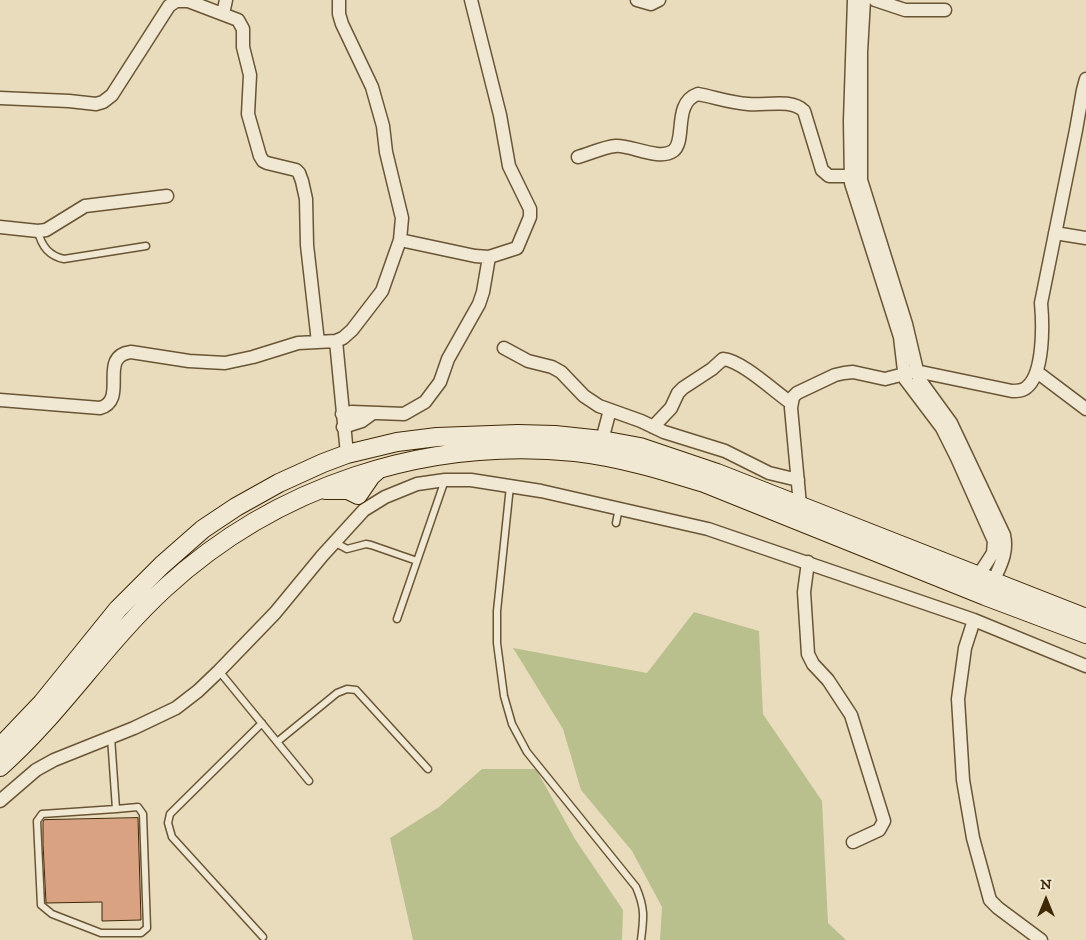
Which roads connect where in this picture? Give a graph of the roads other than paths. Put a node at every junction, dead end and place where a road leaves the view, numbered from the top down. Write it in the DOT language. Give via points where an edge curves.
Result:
graph roads {
  1 [pos="226,0"];
  2 [pos="339,0"];
  3 [pos="471,0"];
  4 [pos="637,0"];
  5 [pos="659,0"];
  6 [pos="854,0"];
  7 [pos="864,0"];
  8 [pos="875,0"];
  9 [pos="944,10"];
  10 [pos="223,14"];
  11 [pos="1086,79"];
  12 [pos="0,98"];
  13 [pos="578,157"];
  14 [pos="850,176"];
  15 [pos="167,196"];
  16 [pos="1059,215"];
  17 [pos="0,228"];
  18 [pos="38,231"];
  19 [pos="1055,233"];
  20 [pos="1081,236"];
  21 [pos="400,240"];
  22 [pos="146,246"];
  23 [pos="489,257"];
  24 [pos="336,341"];
  25 [pos="318,342"];
  26 [pos="504,348"];
  27 [pos="910,372"];
  28 [pos="1037,372"];
  29 [pos="0,400"];
  30 [pos="791,402"];
  31 [pos="1086,409"];
  32 [pos="610,410"];
  33 [pos="373,413"];
  34 [pos="342,414"];
  35 [pos="344,427"];
  36 [pos="653,427"];
  37 [pos="602,440"];
  38 [pos="347,454"];
  39 [pos="380,468"];
  40 [pos="300,473"];
  41 [pos="350,476"];
  42 [pos="445,480"];
  43 [pos="798,480"];
  44 [pos="510,486"];
  45 [pos="316,491"];
  46 [pos="361,502"];
  47 [pos="800,506"];
  48 [pos="619,508"];
  49 [pos="616,523"];
  50 [pos="334,542"];
  51 [pos="417,561"];
  52 [pos="808,562"];
  53 [pos="985,579"];
  54 [pos="1086,618"];
  55 [pos="397,619"];
  56 [pos="974,620"];
  57 [pos="1086,634"];
  58 [pos="1086,666"];
  59 [pos="219,671"];
  60 [pos="262,723"];
  61 [pos="111,737"];
  62 [pos="277,742"];
  63 [pos="0,747"];
  64 [pos="0,767"];
  65 [pos="428,769"];
  66 [pos="309,781"];
  67 [pos="0,801"];
  68 [pos="116,809"];
  69 [pos="853,842"];
  70 [pos="263,937"];
  71 [pos="1035,938"];
  72 [pos="640,940"];
  1 -- 10 [label="street"];
  2 -- 21 [label="street" via="342,24 372,87 383,126 402,218"];
  3 -- 23 [label="street" via="498,105 509,166 530,209 517,248"];
  4 -- 5 [label="street" via="651,4"];
  6 -- 14 [label="street"];
  7 -- 27 [label="street" via="861,180 906,324"];
  8 -- 9 [label="street" via="904,10"];
  10 -- 12 [label="street" via="188,1 176,1 169,6 112,95 103,102"];
  10 -- 25 [label="street" via="238,20 243,29 243,47 250,75 248,114 260,156 267,163 296,170 302,181"];
  11 -- 16 [label="street"];
  13 -- 14 [label="street" via="617,146 641,152 673,151 677,145 684,104 698,94 747,104 800,107 822,170 829,176"];
  14 -- 27 [label="street"];
  15 -- 18 [label="street" via="84,206 53,226"];
  16 -- 19 [label="street"];
  16 -- 20 [label="street"];
  17 -- 18 [label="street"];
  18 -- 22 [label="lane" via="46,249 64,259"];
  19 -- 20 [label="street"];
  19 -- 28 [label="street" via="1041,303 1043,324"];
  21 -- 23 [label="street"];
  21 -- 24 [label="street" via="382,292 352,330"];
  23 -- 33 [label="street" via="479,304 448,360 436,390 425,402 404,414"];
  24 -- 25 [label="street"];
  24 -- 34 [label="street"];
  25 -- 29 [label="street" via="298,343 226,363 123,353 115,361 112,400 106,407"];
  26 -- 32 [label="street" via="528,361 561,372 584,396"];
  27 -- 28 [label="street" via="1012,391 1027,387"];
  27 -- 30 [label="street" via="893,378 853,372 835,374 797,392"];
  27 -- 53 [label="street" via="909,385 942,428 994,541"];
  28 -- 31 [label="street"];
  30 -- 36 [label="street" via="738,364 723,359 683,388 671,408"];
  30 -- 43 [label="street"];
  32 -- 36 [label="street"];
  32 -- 37 [label="street"];
  33 -- 34 [label="street"];
  33 -- 35 [label="street"];
  34 -- 35 [label="street"];
  35 -- 38 [label="street"];
  36 -- 43 [label="street" via="725,451 769,473"];
  37 -- 38 [label="main road" via="518,434 436,437"];
  37 -- 47 [label="main road" via="667,455"];
  38 -- 40 [label="main road"];
  39 -- 41 [label="main road"];
  39 -- 46 [label="main road" via="371,476"];
  39 -- 57 [label="main road" via="431,456 522,450 577,453 639,464 704,483"];
  40 -- 41 [label="main road" via="331,472"];
  40 -- 63 [label="main road" via="279,482 203,529 162,565 118,609 42,702"];
  41 -- 45 [label="main road"];
  41 -- 46 [label="street"];
  42 -- 44 [label="street"];
  42 -- 46 [label="street" via="417,484 385,497"];
  42 -- 51 [label="lane"];
  43 -- 47 [label="street"];
  44 -- 48 [label="street"];
  44 -- 72 [label="lane" via="497,611 498,649 509,715 526,752 636,886 643,904"];
  45 -- 46 [label="main road" via="348,490"];
  45 -- 64 [label="main road" via="243,528 203,555 164,588"];
  46 -- 50 [label="street"];
  47 -- 53 [label="main road"];
  48 -- 49 [label="lane"];
  48 -- 52 [label="street" via="708,529"];
  50 -- 51 [label="lane" via="347,549 371,544"];
  50 -- 59 [label="street" via="275,613"];
  51 -- 55 [label="lane"];
  52 -- 56 [label="street"];
  52 -- 69 [label="street" via="804,592 808,654 851,715 884,821 879,830"];
  53 -- 54 [label="main road"];
  56 -- 58 [label="street"];
  56 -- 71 [label="street" via="965,648 958,699 963,780 973,838 990,900"];
  59 -- 60 [label="lane"];
  59 -- 61 [label="street" via="176,708"];
  60 -- 62 [label="lane"];
  60 -- 70 [label="lane" via="170,814 168,823 172,837"];
  61 -- 67 [label="street" via="36,770"];
  61 -- 68 [label="lane"];
  62 -- 65 [label="lane" via="338,693 356,690"];
  62 -- 66 [label="lane"];
  68 -- 68 [label="lane" via="138,807 143,814 147,928 141,933 101,933 52,914 41,905 37,821 42,814"];
}
